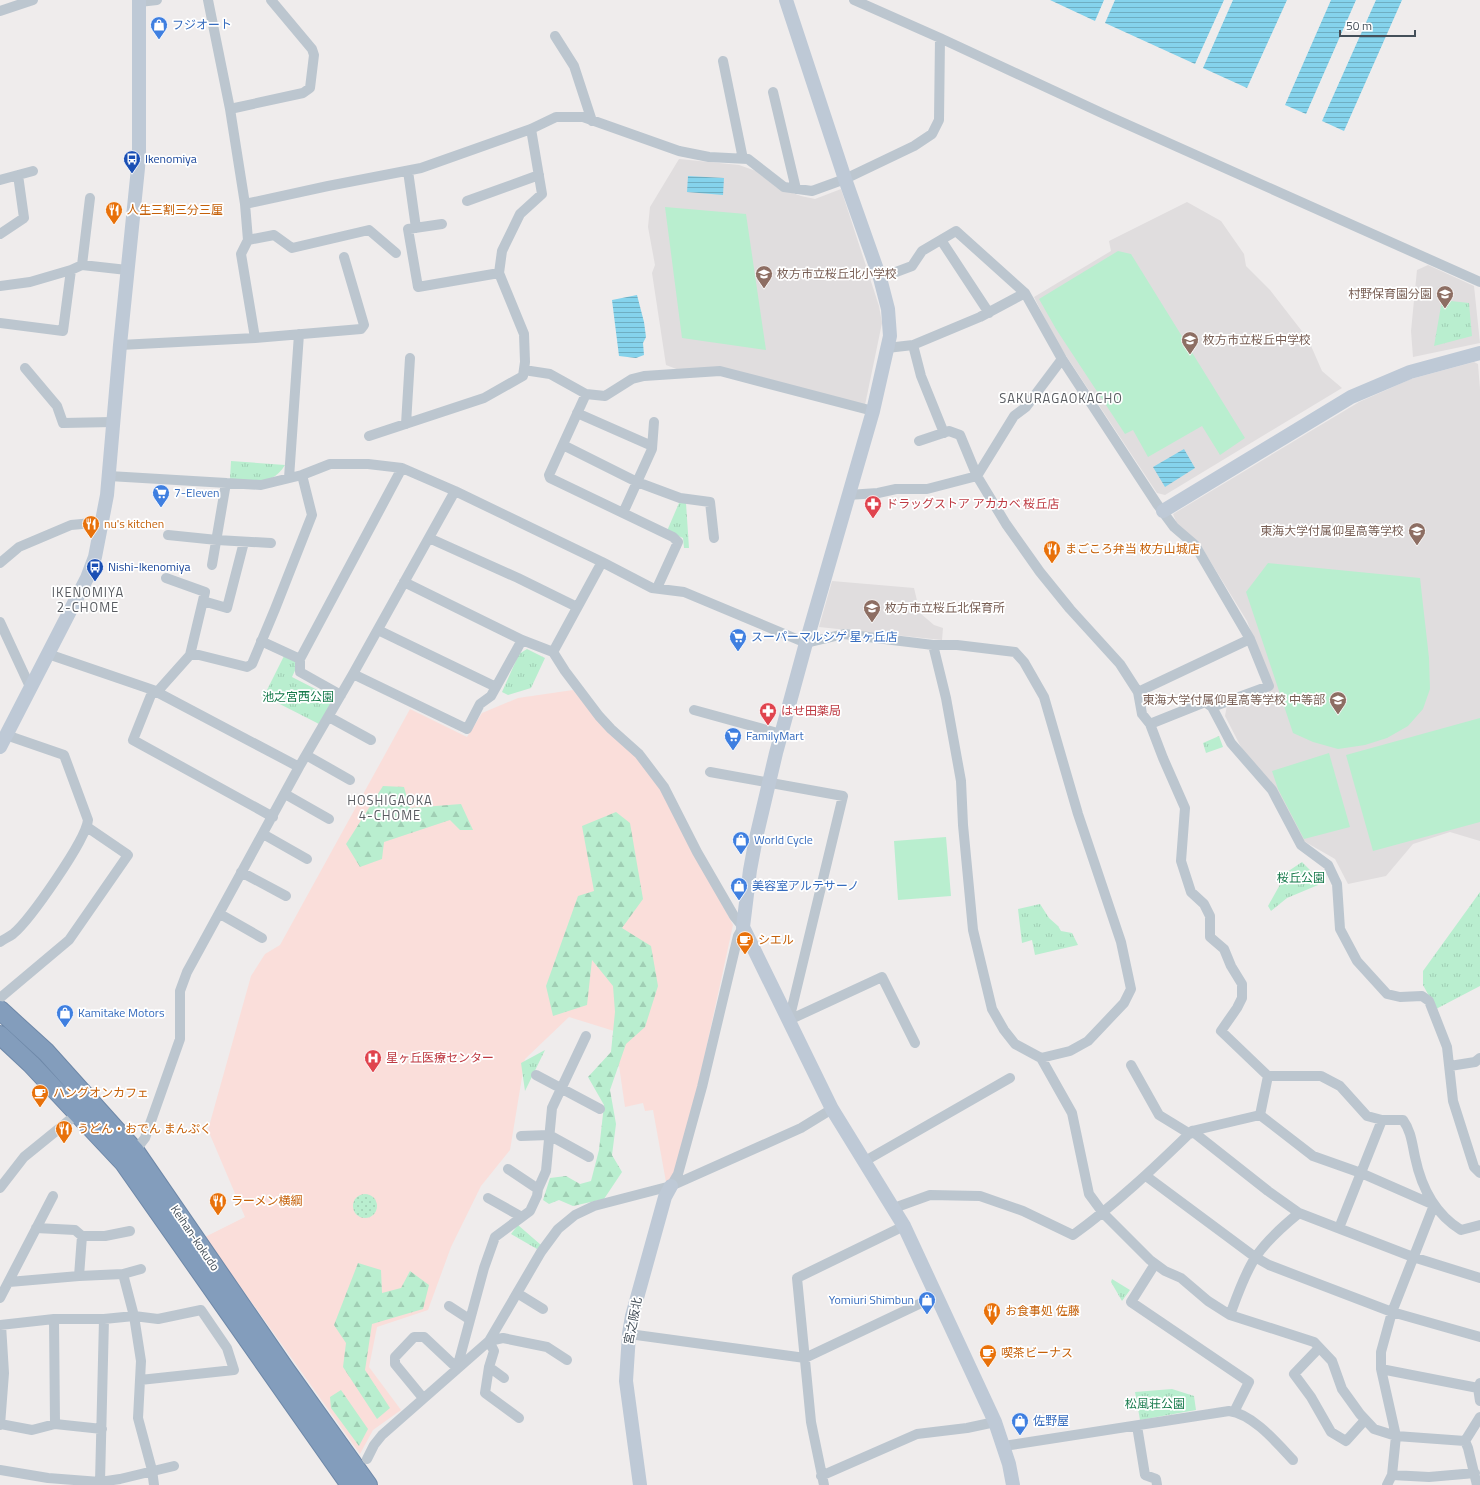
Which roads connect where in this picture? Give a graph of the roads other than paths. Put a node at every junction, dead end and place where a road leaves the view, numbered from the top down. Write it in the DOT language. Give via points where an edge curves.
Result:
graph roads {
  1 [pos="33,0"];
  2 [pos="157,0"];
  3 [pos="208,0"];
  4 [pos="271,0"];
  5 [pos="786,0"];
  6 [pos="854,0"];
  7 [pos="139,1"];
  8 [pos="0,11"];
  9 [pos="555,36"];
  10 [pos="940,38"];
  11 [pos="724,61"];
  12 [pos="773,92"];
  13 [pos="230,109"];
  14 [pos="592,121"];
  15 [pos="531,129"];
  16 [pos="743,159"];
  17 [pos="408,170"];
  18 [pos="33,171"];
  19 [pos="18,175"];
  20 [pos="539,175"];
  21 [pos="845,179"];
  22 [pos="0,180"];
  23 [pos="796,189"];
  24 [pos="90,198"];
  25 [pos="467,202"];
  26 [pos="245,204"];
  27 [pos="442,224"];
  28 [pos="416,228"];
  29 [pos="0,234"];
  30 [pos="248,240"];
  31 [pos="941,240"];
  32 [pos="396,253"];
  33 [pos="344,257"];
  34 [pos="82,265"];
  35 [pos="71,270"];
  36 [pos="127,270"];
  37 [pos="499,273"];
  38 [pos="880,278"];
  39 [pos="1480,282"];
  40 [pos="0,286"];
  41 [pos="1025,293"];
  42 [pos="988,313"];
  43 [pos="0,323"];
  44 [pos="300,334"];
  45 [pos="255,338"];
  46 [pos="120,345"];
  47 [pos="913,345"];
  48 [pos="887,348"];
  49 [pos="1480,353"];
  50 [pos="410,358"];
  51 [pos="1062,359"];
  52 [pos="25,368"];
  53 [pos="524,370"];
  54 [pos="586,394"];
  55 [pos="873,412"];
  56 [pos="577,413"];
  57 [pos="114,422"];
  58 [pos="654,422"];
  59 [pos="406,424"];
  60 [pos="944,433"];
  61 [pos="369,436"];
  62 [pos="919,441"];
  63 [pos="563,445"];
  64 [pos="652,446"];
  65 [pos="402,468"];
  66 [pos="302,475"];
  67 [pos="109,476"];
  68 [pos="977,476"];
  69 [pos="289,478"];
  70 [pos="637,482"];
  71 [pos="226,483"];
  72 [pos="455,491"];
  73 [pos="848,495"];
  74 [pos="1163,511"];
  75 [pos="623,513"];
  76 [pos="103,522"];
  77 [pos="168,535"];
  78 [pos="429,538"];
  79 [pos="714,538"];
  80 [pos="217,540"];
  81 [pos="244,542"];
  82 [pos="271,543"];
  83 [pos="602,562"];
  84 [pos="0,563"];
  85 [pos="212,565"];
  86 [pos="166,578"];
  87 [pos="404,582"];
  88 [pos="657,588"];
  89 [pos="203,601"];
  90 [pos="577,607"];
  91 [pos="0,622"];
  92 [pos="378,630"];
  93 [pos="1250,639"];
  94 [pos="522,640"];
  95 [pos="261,641"];
  96 [pos="806,643"];
  97 [pos="933,645"];
  98 [pos="553,652"];
  99 [pos="48,654"];
  100 [pos="190,655"];
  101 [pos="300,659"];
  102 [pos="353,674"];
  103 [pos="496,687"];
  104 [pos="31,689"];
  105 [pos="155,691"];
  106 [pos="1138,692"];
  107 [pos="341,695"];
  108 [pos="1212,707"];
  109 [pos="694,710"];
  110 [pos="329,717"];
  111 [pos="1150,724"];
  112 [pos="781,734"];
  113 [pos="371,740"];
  114 [pos="3,741"];
  115 [pos="306,755"];
  116 [pos="299,767"];
  117 [pos="710,772"];
  118 [pos="350,780"];
  119 [pos="770,783"];
  120 [pos="284,794"];
  121 [pos="272,817"];
  122 [pos="329,819"];
  123 [pos="87,827"];
  124 [pos="263,834"];
  125 [pos="307,859"];
  126 [pos="241,872"];
  127 [pos="286,896"];
  128 [pos="220,914"];
  129 [pos="743,927"];
  130 [pos="262,938"];
  131 [pos="0,942"];
  132 [pos="0,998"];
  133 [pos="0,1010"];
  134 [pos="789,1020"];
  135 [pos="0,1035"];
  136 [pos="586,1036"];
  137 [pos="915,1043"];
  138 [pos="1042,1058"];
  139 [pos="1480,1058"];
  140 [pos="1131,1065"];
  141 [pos="1450,1066"];
  142 [pos="536,1075"];
  143 [pos="1268,1076"];
  144 [pos="1010,1078"];
  145 [pos="561,1089"];
  146 [pos="600,1109"];
  147 [pos="832,1109"];
  148 [pos="78,1114"];
  149 [pos="1260,1115"];
  150 [pos="1382,1120"];
  151 [pos="1191,1132"];
  152 [pos="549,1135"];
  153 [pos="521,1136"];
  154 [pos="135,1151"];
  155 [pos="589,1157"];
  156 [pos="865,1161"];
  157 [pos="508,1169"];
  158 [pos="1361,1173"];
  159 [pos="1480,1173"];
  160 [pos="1146,1176"];
  161 [pos="671,1186"];
  162 [pos="0,1188"];
  163 [pos="538,1189"];
  164 [pos="53,1196"];
  165 [pos="488,1198"];
  166 [pos="1434,1205"];
  167 [pos="894,1208"];
  168 [pos="1103,1213"];
  169 [pos="1299,1213"];
  170 [pos="522,1217"];
  171 [pos="1480,1225"];
  172 [pos="904,1226"];
  173 [pos="36,1228"];
  174 [pos="1339,1228"];
  175 [pos="130,1231"];
  176 [pos="82,1236"];
  177 [pos="1255,1257"];
  178 [pos="1413,1257"];
  179 [pos="1155,1264"];
  180 [pos="141,1269"];
  181 [pos="123,1274"];
  182 [pos="78,1276"];
  183 [pos="1480,1278"];
  184 [pos="9,1282"];
  185 [pos="517,1292"];
  186 [pos="936,1296"];
  187 [pos="0,1298"];
  188 [pos="449,1306"];
  189 [pos="543,1309"];
  190 [pos="1392,1312"];
  191 [pos="1230,1315"];
  192 [pos="134,1316"];
  193 [pos="54,1319"];
  194 [pos="104,1319"];
  195 [pos="469,1320"];
  196 [pos="1,1325"];
  197 [pos="629,1334"];
  198 [pos="1480,1337"];
  199 [pos="489,1341"];
  200 [pos="1319,1348"];
  201 [pos="805,1358"];
  202 [pos="566,1360"];
  203 [pos="489,1367"];
  204 [pos="457,1368"];
  205 [pos="1381,1369"];
  206 [pos="280,1373"];
  207 [pos="504,1378"];
  208 [pos="140,1380"];
  209 [pos="1479,1386"];
  210 [pos="423,1398"];
  211 [pos="1480,1402"];
  212 [pos="1234,1412"];
  213 [pos="1480,1417"];
  214 [pos="519,1418"];
  215 [pos="1365,1420"];
  216 [pos="995,1422"];
  217 [pos="0,1424"];
  218 [pos="55,1424"];
  219 [pos="1137,1426"];
  220 [pos="102,1429"];
  221 [pos="1396,1436"];
  222 [pos="1465,1441"];
  223 [pos="1004,1446"];
  224 [pos="367,1458"];
  225 [pos="1293,1460"];
  226 [pos="174,1466"];
  227 [pos="0,1470"];
  228 [pos="152,1470"];
  229 [pos="1475,1473"];
  230 [pos="1392,1475"];
  231 [pos="822,1481"];
  232 [pos="100,1482"];
  233 [pos="120,1482"];
  234 [pos="154,1485"];
  235 [pos="350,1485"];
  236 [pos="368,1485"];
  237 [pos="640,1485"];
  238 [pos="1012,1485"];
  239 [pos="1157,1485"];
  240 [pos="1387,1485"];
  241 [pos="1478,1485"];
  1 -- 8 [label="street"];
  2 -- 7 [label="street"];
  3 -- 13 [label="street"];
  4 -- 13 [label="street" via="312,49 314,55 310,88 303,93"];
  5 -- 21 [label="street"];
  6 -- 10 [label="street"];
  7 -- 36 [label="street" via="139,152"];
  9 -- 14 [label="street" via="574,66"];
  10 -- 21 [label="street" via="940,120 932,134 914,146"];
  10 -- 39 [label="street"];
  11 -- 16 [label="street"];
  12 -- 23 [label="street"];
  13 -- 26 [label="street"];
  14 -- 15 [label="street" via="583,117 556,117"];
  14 -- 16 [label="street" via="679,151 709,157"];
  15 -- 17 [label="street" via="421,168"];
  15 -- 20 [label="street"];
  16 -- 23 [label="street" via="748,159 784,187"];
  17 -- 26 [label="street"];
  17 -- 28 [label="street"];
  18 -- 19 [label="street"];
  19 -- 22 [label="street"];
  19 -- 29 [label="street" via="24,218"];
  20 -- 25 [label="street"];
  20 -- 37 [label="street" via="542,194 520,214 502,251"];
  21 -- 23 [label="street" via="812,192"];
  21 -- 38 [label="street"];
  24 -- 34 [label="street"];
  26 -- 30 [label="street"];
  27 -- 28 [label="street"];
  28 -- 37 [label="street" via="408,229 418,286"];
  30 -- 32 [label="street" via="274,235 292,248 369,230"];
  30 -- 45 [label="street" via="241,254"];
  31 -- 38 [label="street" via="922,251 912,266"];
  31 -- 41 [label="street" via="956,231"];
  31 -- 42 [label="street"];
  33 -- 44 [label="street" via="364,325 361,329"];
  34 -- 35 [label="street"];
  34 -- 36 [label="street"];
  35 -- 40 [label="street" via="30,282"];
  35 -- 43 [label="street" via="63,331"];
  36 -- 46 [label="street"];
  37 -- 53 [label="street" via="524,334"];
  38 -- 48 [label="street" via="888,309 890,336"];
  41 -- 42 [label="street"];
  41 -- 51 [label="street"];
  42 -- 47 [label="street"];
  44 -- 45 [label="street"];
  44 -- 69 [label="street"];
  45 -- 46 [label="street"];
  46 -- 57 [label="street"];
  47 -- 48 [label="street"];
  47 -- 60 [label="street" via="921,376"];
  48 -- 55 [label="street"];
  49 -- 74 [label="street" via="1410,372 1351,397"];
  50 -- 59 [label="street"];
  51 -- 68 [label="street" via="1026,408 1014,416"];
  51 -- 74 [label="street"];
  52 -- 57 [label="street" via="57,406 63,423"];
  53 -- 54 [label="street" via="550,374"];
  53 -- 59 [label="street" via="523,376 484,398"];
  54 -- 55 [label="street" via="605,396 644,376 720,371"];
  54 -- 56 [label="street"];
  55 -- 73 [label="street"];
  56 -- 63 [label="street"];
  56 -- 64 [label="street"];
  57 -- 67 [label="street"];
  58 -- 64 [label="street"];
  59 -- 61 [label="street"];
  60 -- 62 [label="street"];
  60 -- 68 [label="street" via="949,431 960,436"];
  63 -- 70 [label="street"];
  63 -- 75 [label="street" via="549,475 550,478"];
  64 -- 70 [label="street"];
  65 -- 66 [label="street" via="368,464 330,464"];
  65 -- 72 [label="street"];
  65 -- 101 [label="street"];
  66 -- 69 [label="street"];
  66 -- 95 [label="street" via="312,515"];
  67 -- 71 [label="street"];
  67 -- 76 [label="street"];
  68 -- 73 [label="street" via="927,489 896,489"];
  68 -- 106 [label="street" via="1006,524 1040,572 1120,664"];
  69 -- 71 [label="street" via="261,485"];
  70 -- 75 [label="street"];
  70 -- 79 [label="street" via="680,498 710,502"];
  71 -- 80 [label="street"];
  72 -- 78 [label="street"];
  72 -- 83 [label="street"];
  73 -- 96 [label="street"];
  74 -- 93 [label="street" via="1174,527 1195,545"];
  75 -- 88 [label="street" via="673,537 678,542"];
  76 -- 84 [label="street" via="65,527 19,547"];
  76 -- 99 [label="street" via="87,578"];
  77 -- 80 [label="street"];
  78 -- 87 [label="street"];
  78 -- 90 [label="street"];
  80 -- 81 [label="street"];
  80 -- 85 [label="street"];
  81 -- 82 [label="street"];
  81 -- 89 [label="street" via="227,608"];
  83 -- 88 [label="street" via="652,588"];
  83 -- 90 [label="street"];
  86 -- 89 [label="street" via="205,592"];
  87 -- 92 [label="street"];
  87 -- 94 [label="street"];
  88 -- 96 [label="street" via="684,592"];
  89 -- 100 [label="street"];
  90 -- 98 [label="street"];
  91 -- 104 [label="street"];
  92 -- 102 [label="street"];
  92 -- 103 [label="street"];
  93 -- 106 [label="street"];
  93 -- 108 [label="street" via="1269,686"];
  94 -- 98 [label="street"];
  94 -- 103 [label="street"];
  95 -- 100 [label="street" via="252,664 247,668 199,655"];
  95 -- 101 [label="street"];
  96 -- 97 [label="street" via="844,634"];
  96 -- 112 [label="street"];
  97 -- 138 [label="street" via="946,698 961,781 973,930 992,1009 1014,1044"];
  97 -- 138 [label="street" via="1015,652 1024,662 1044,697 1078,814 1121,942 1131,989 1124,1003 1088,1041 1070,1051"];
  98 -- 129 [label="street" via="599,716 639,754 664,787 697,852"];
  99 -- 104 [label="street"];
  99 -- 105 [label="street"];
  100 -- 105 [label="street"];
  101 -- 107 [label="street" via="300,672"];
  102 -- 103 [label="street" via="467,729 480,704 491,696"];
  102 -- 107 [label="street"];
  104 -- 114 [label="street"];
  105 -- 116 [label="street"];
  105 -- 121 [label="street" via="133,740"];
  106 -- 111 [label="street" via="1142,714"];
  107 -- 110 [label="street"];
  108 -- 111 [label="street" via="1205,702"];
  108 -- 141 [label="street" via="1232,743 1272,790 1301,845 1328,865 1337,884 1340,929 1356,961 1387,994 1400,997 1422,996 1429,1001 1447,1047"];
  109 -- 112 [label="street"];
  110 -- 113 [label="street"];
  110 -- 115 [label="street"];
  111 -- 143 [label="street" via="1185,808 1181,861 1191,892 1204,904 1210,916 1210,936 1224,949 1242,984 1242,998 1221,1031"];
  112 -- 119 [label="street"];
  114 -- 123 [label="street" via="64,755 88,820"];
  115 -- 116 [label="street"];
  115 -- 118 [label="street"];
  116 -- 120 [label="street"];
  117 -- 119 [label="street"];
  119 -- 129 [label="street" via="756,838"];
  119 -- 134 [label="street" via="844,796"];
  120 -- 121 [label="street"];
  120 -- 122 [label="street"];
  121 -- 124 [label="street"];
  123 -- 131 [label="street" via="42,900 13,934"];
  123 -- 132 [label="street" via="128,855 69,940"];
  124 -- 125 [label="street"];
  124 -- 126 [label="street"];
  126 -- 127 [label="street"];
  126 -- 128 [label="street"];
  128 -- 130 [label="street"];
  128 -- 154 [label="street" via="180,991 180,1039 145,1138"];
  129 -- 134 [label="street"];
  129 -- 161 [label="street" via="738,936 702,1087 678,1174"];
  133 -- 154 [label="highway, Keihan-kokudo" via="46,1052"];
  134 -- 137 [label="street" via="882,977"];
  134 -- 147 [label="street"];
  135 -- 148 [label="highway, Keihan-kokudo"];
  136 -- 145 [label="street"];
  138 -- 168 [label="street" via="1072,1113 1089,1194"];
  139 -- 141 [label="street" via="1475,1062"];
  140 -- 151 [label="street" via="1159,1115"];
  141 -- 159 [label="street" via="1453,1101 1474,1167"];
  142 -- 145 [label="street"];
  143 -- 149 [label="street"];
  143 -- 150 [label="street" via="1321,1076 1340,1086 1367,1116"];
  144 -- 156 [label="street"];
  145 -- 146 [label="street"];
  145 -- 152 [label="street" via="552,1108"];
  147 -- 156 [label="street"];
  147 -- 161 [label="street" via="801,1128"];
  148 -- 162 [label="street" via="24,1157"];
  148 -- 206 [label="highway, Keihan-kokudo" via="124,1163"];
  149 -- 151 [label="street"];
  149 -- 158 [label="street" via="1313,1156"];
  150 -- 158 [label="street"];
  150 -- 166 [label="street" via="1403,1120 1409,1128 1418,1175"];
  151 -- 160 [label="street"];
  151 -- 169 [label="street"];
  152 -- 153 [label="street"];
  152 -- 155 [label="street"];
  152 -- 163 [label="street" via="546,1171"];
  154 -- 206 [label="highway, Keihan-kokudo"];
  156 -- 167 [label="street"];
  157 -- 163 [label="street"];
  158 -- 166 [label="street"];
  158 -- 174 [label="street"];
  160 -- 168 [label="street"];
  160 -- 177 [label="street"];
  161 -- 185 [label="street" via="594,1206 575,1215 558,1229"];
  161 -- 197 [label="street, 宮之阪北" via="665,1197"];
  163 -- 170 [label="street" via="530,1211"];
  164 -- 173 [label="street"];
  165 -- 170 [label="street"];
  166 -- 171 [label="street" via="1451,1224 1461,1230"];
  166 -- 178 [label="street"];
  167 -- 168 [label="street" via="930,1195 980,1196 1023,1211 1073,1235"];
  167 -- 172 [label="street"];
  168 -- 179 [label="street"];
  169 -- 174 [label="street"];
  169 -- 177 [label="street" via="1280,1229"];
  170 -- 195 [label="street" via="495,1237"];
  172 -- 186 [label="street"];
  172 -- 201 [label="street" via="797,1278"];
  173 -- 176 [label="street" via="74,1230"];
  173 -- 184 [label="street"];
  174 -- 178 [label="street"];
  175 -- 176 [label="street" via="105,1236"];
  176 -- 182 [label="street"];
  177 -- 190 [label="street" via="1269,1265"];
  177 -- 191 [label="street"];
  178 -- 183 [label="street"];
  178 -- 190 [label="street"];
  179 -- 191 [label="street" via="1181,1278 1208,1301"];
  179 -- 212 [label="street" via="1131,1302 1249,1382"];
  180 -- 181 [label="street"];
  181 -- 182 [label="street"];
  181 -- 192 [label="street"];
  182 -- 184 [label="street"];
  184 -- 187 [label="street"];
  185 -- 189 [label="street"];
  185 -- 199 [label="street"];
  186 -- 201 [label="street"];
  186 -- 216 [label="street"];
  188 -- 195 [label="street"];
  190 -- 198 [label="street"];
  190 -- 205 [label="street" via="1381,1352"];
  191 -- 200 [label="street" via="1314,1342"];
  192 -- 194 [label="street"];
  192 -- 208 [label="street" via="141,1361"];
  192 -- 208 [label="street" via="158,1319 201,1310 227,1348 234,1370"];
  193 -- 194 [label="street"];
  193 -- 196 [label="street"];
  193 -- 218 [label="street"];
  194 -- 220 [label="street"];
  195 -- 204 [label="street"];
  196 -- 217 [label="street" via="4,1373"];
  197 -- 201 [label="street"];
  197 -- 237 [label="street, 宮之阪北" via="626,1381"];
  199 -- 202 [label="street" via="503,1338 547,1347"];
  199 -- 203 [label="street" via="494,1352"];
  199 -- 204 [label="street"];
  200 -- 215 [label="street" via="1332,1361 1342,1390"];
  200 -- 215 [label="street" via="1294,1374 1331,1432 1346,1441"];
  201 -- 231 [label="street" via="811,1422"];
  203 -- 207 [label="street"];
  203 -- 214 [label="street" via="485,1393"];
  204 -- 210 [label="street"];
  204 -- 210 [label="street" via="424,1337 414,1337 395,1357 395,1364"];
  205 -- 209 [label="street"];
  205 -- 221 [label="street"];
  206 -- 235 [label="highway, Keihan-kokudo"];
  206 -- 236 [label="highway, Keihan-kokudo"];
  208 -- 228 [label="street" via="138,1418"];
  209 -- 211 [label="street"];
  210 -- 224 [label="street" via="382,1435"];
  212 -- 219 [label="street"];
  212 -- 225 [label="street" via="1259,1426"];
  213 -- 222 [label="street"];
  215 -- 221 [label="street" via="1374,1429"];
  216 -- 223 [label="street"];
  216 -- 231 [label="street" via="917,1434"];
  217 -- 218 [label="street" via="32,1430"];
  218 -- 220 [label="street"];
  219 -- 223 [label="street"];
  219 -- 239 [label="street" via="1145,1475 1156,1479"];
  220 -- 232 [label="street"];
  221 -- 222 [label="street"];
  221 -- 230 [label="street"];
  222 -- 229 [label="street"];
  223 -- 238 [label="street"];
  226 -- 228 [label="street"];
  227 -- 232 [label="street" via="48,1478"];
  228 -- 233 [label="street"];
  228 -- 234 [label="street"];
  229 -- 230 [label="street" via="1428,1478"];
  229 -- 241 [label="street"];
  230 -- 240 [label="street"];
  232 -- 233 [label="street"];
}
